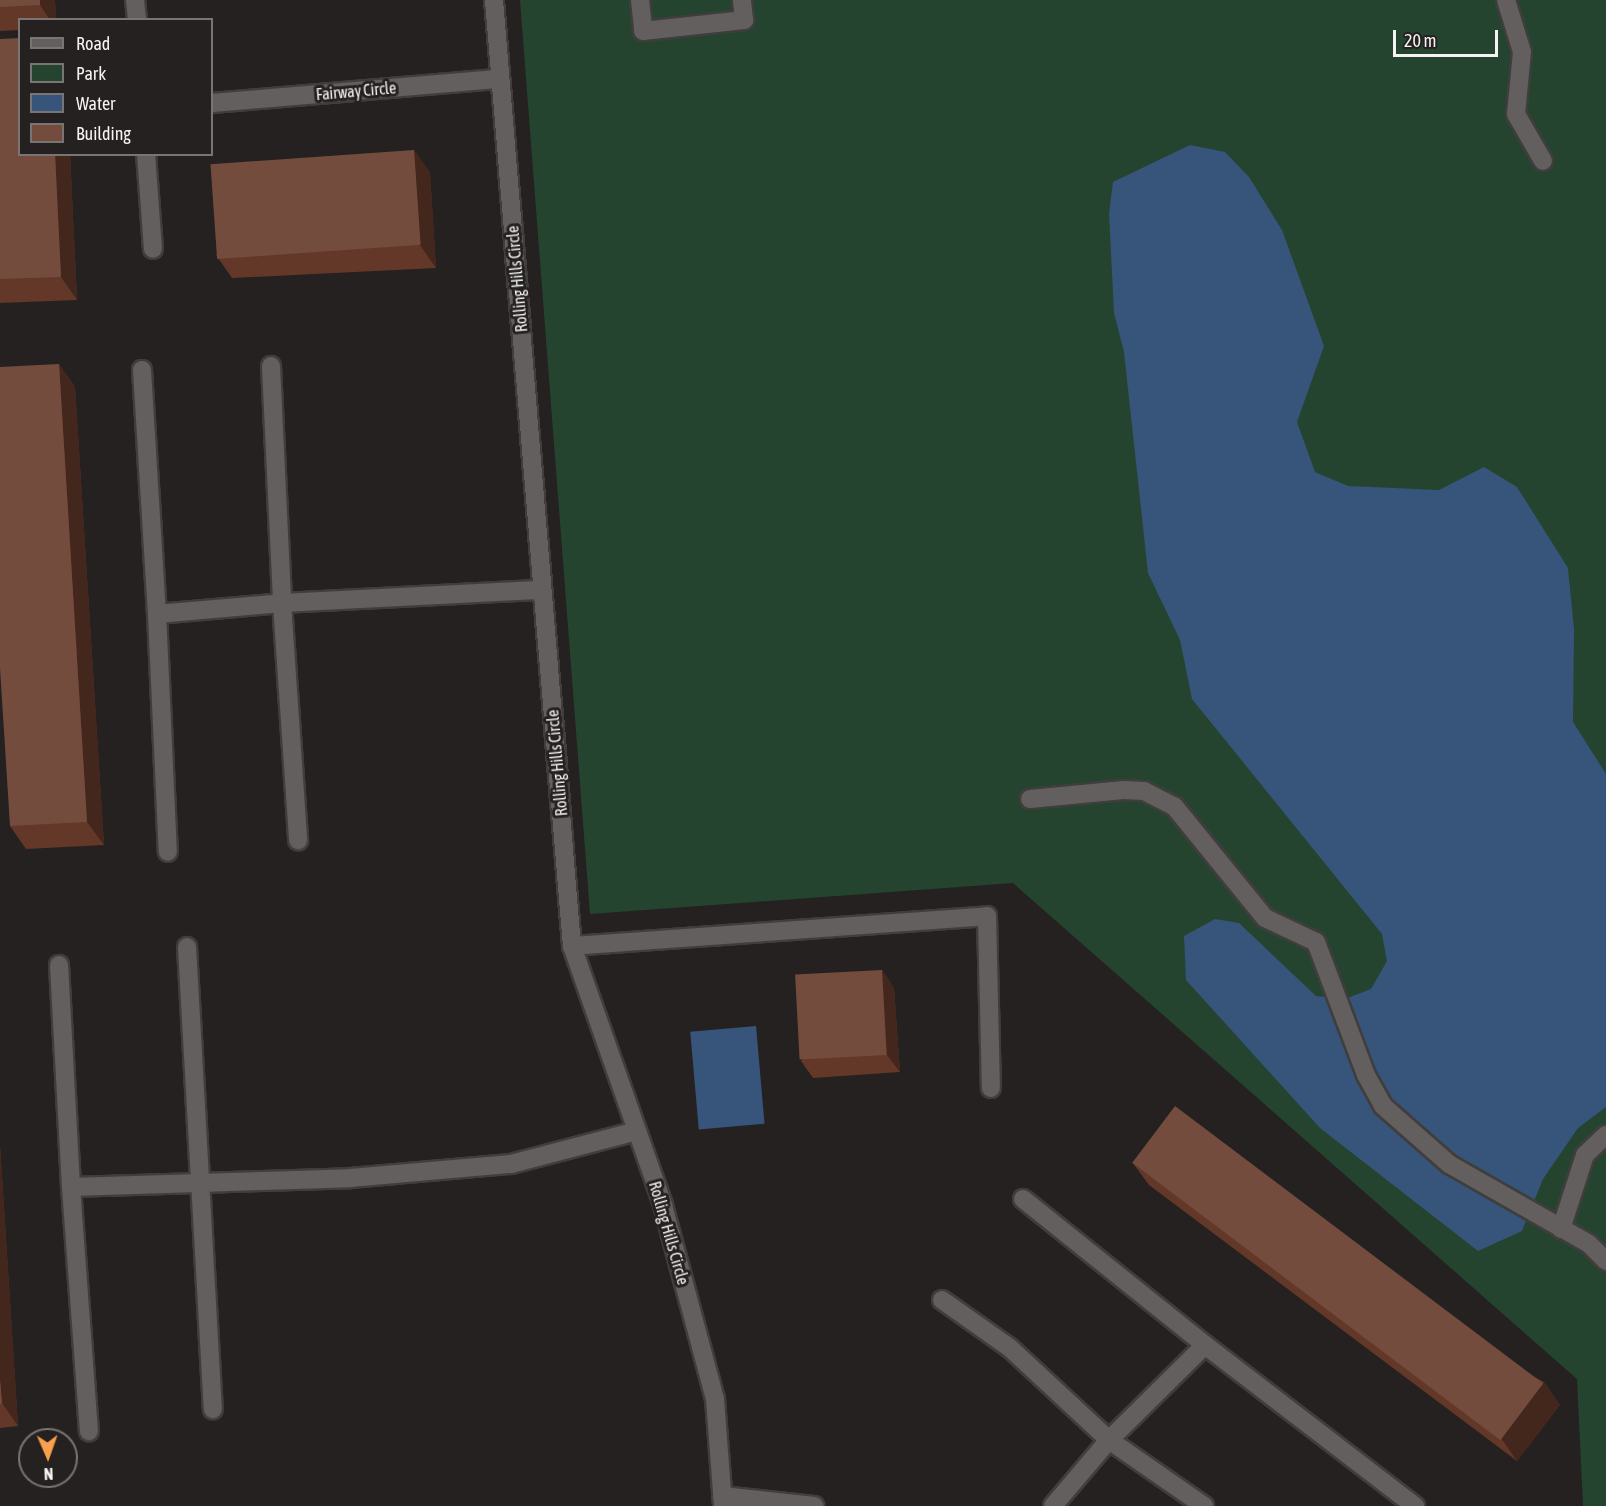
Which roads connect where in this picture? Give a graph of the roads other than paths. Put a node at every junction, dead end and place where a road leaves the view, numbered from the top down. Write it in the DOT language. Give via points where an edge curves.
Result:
graph roads {
  1 [pos="135,0"];
  2 [pos="494,0"];
  3 [pos="640,0"];
  4 [pos="742,0"];
  5 [pos="1506,0"];
  6 [pos="137,18"];
  7 [pos="500,79"];
  8 [pos="213,103"];
  9 [pos="146,156"];
  10 [pos="1543,161"];
  11 [pos="153,249"];
  12 [pos="271,366"];
  13 [pos="142,370"];
  14 [pos="542,590"];
  15 [pos="282,603"];
  16 [pos="157,614"];
  17 [pos="1030,799"];
  18 [pos="298,840"];
  19 [pos="168,852"];
  20 [pos="572,946"];
  21 [pos="187,947"];
  22 [pos="59,965"];
  23 [pos="991,1088"];
  24 [pos="637,1131"];
  25 [pos="1606,1135"];
  26 [pos="197,1179"];
  27 [pos="71,1187"];
  28 [pos="1023,1199"];
  29 [pos="1560,1229"];
  30 [pos="1606,1261"];
  31 [pos="942,1300"];
  32 [pos="1205,1345"];
  33 [pos="213,1409"];
  34 [pos="89,1431"];
  35 [pos="1109,1440"];
  36 [pos="722,1501"];
  37 [pos="814,1506"];
  38 [pos="1053,1506"];
  39 [pos="1204,1506"];
  40 [pos="1415,1506"];
  1 -- 6 [label="street"];
  2 -- 7 [label="street, Rolling Hills Circle"];
  3 -- 4 [label="street" via="643,30 744,20"];
  5 -- 10 [label="street" via="1521,52 1516,114"];
  7 -- 8 [label="street, Fairway Circle"];
  7 -- 14 [label="street, Rolling Hills Circle"];
  9 -- 11 [label="street"];
  12 -- 15 [label="street"];
  13 -- 16 [label="street"];
  14 -- 15 [label="street"];
  14 -- 20 [label="street, Rolling Hills Circle"];
  15 -- 16 [label="street"];
  15 -- 18 [label="street"];
  16 -- 19 [label="street"];
  17 -- 29 [label="street" via="1124,790 1161,797 1174,806 1264,918 1316,942 1335,983 1366,1075 1383,1106 1449,1164"];
  20 -- 23 [label="street" via="987,916"];
  20 -- 24 [label="street, Rolling Hills Circle"];
  21 -- 26 [label="street"];
  22 -- 27 [label="street"];
  24 -- 26 [label="street" via="511,1164 350,1178"];
  24 -- 36 [label="street, Rolling Hills Circle" via="715,1399"];
  25 -- 29 [label="street" via="1585,1155"];
  26 -- 27 [label="street"];
  26 -- 33 [label="street"];
  27 -- 34 [label="street"];
  28 -- 32 [label="street"];
  29 -- 30 [label="street"];
  31 -- 35 [label="street" via="1010,1348"];
  32 -- 35 [label="street"];
  32 -- 40 [label="street"];
  35 -- 38 [label="street"];
  35 -- 39 [label="street"];
  36 -- 37 [label="street"];
}
